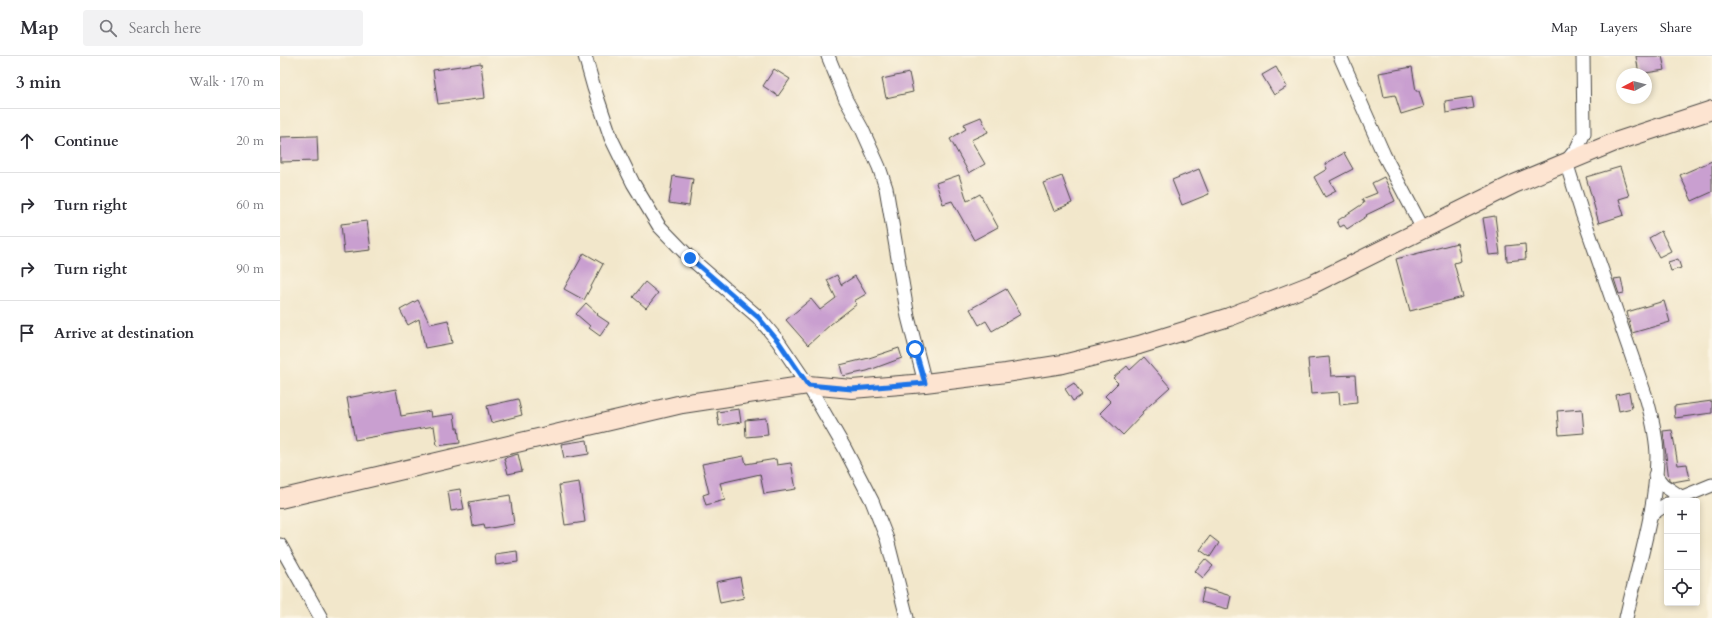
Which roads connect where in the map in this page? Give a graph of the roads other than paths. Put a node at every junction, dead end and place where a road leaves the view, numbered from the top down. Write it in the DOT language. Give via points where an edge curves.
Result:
graph roads {
  1 [pos="585,56"];
  2 [pos="828,56"];
  3 [pos="1340,56"];
  4 [pos="1583,56"];
  5 [pos="1712,110"];
  6 [pos="1566,162"];
  7 [pos="1423,229"];
  8 [pos="925,383"];
  9 [pos="808,385"];
  10 [pos="1655,475"];
  11 [pos="1712,485"];
  12 [pos="1676,498"];
  13 [pos="1680,498"];
  14 [pos="280,499"];
  15 [pos="1664,506"];
  16 [pos="1650,515"];
  17 [pos="280,545"];
  18 [pos="311,601"];
  19 [pos="310,618"];
  20 [pos="321,618"];
  21 [pos="907,618"];
  22 [pos="1626,618"];
  1 -- 9 [label="street" via="611,138 659,226 690,258 758,317"];
  2 -- 8 [label="street" via="846,100 879,167 886,188 908,317"];
  3 -- 7 [label="street" via="1384,155"];
  4 -- 6 [label="street" via="1584,133"];
  5 -- 6 [label="street" via="1615,142"];
  6 -- 7 [label="street" via="1514,184"];
  6 -- 10 [label="street" via="1647,400 1657,456"];
  7 -- 8 [label="street" via="1311,285 1229,317 1063,364"];
  8 -- 9 [label="street" via="852,389"];
  9 -- 14 [label="street" via="682,404"];
  9 -- 21 [label="street" via="872,501 887,539"];
  10 -- 12 [label="street"];
  10 -- 16 [label="street"];
  11 -- 13 [label="street"];
  15 -- 16 [label="street"];
  16 -- 22 [label="street"];
  17 -- 18 [label="street"];
  18 -- 19 [label="street"];
  18 -- 20 [label="street"];
}
